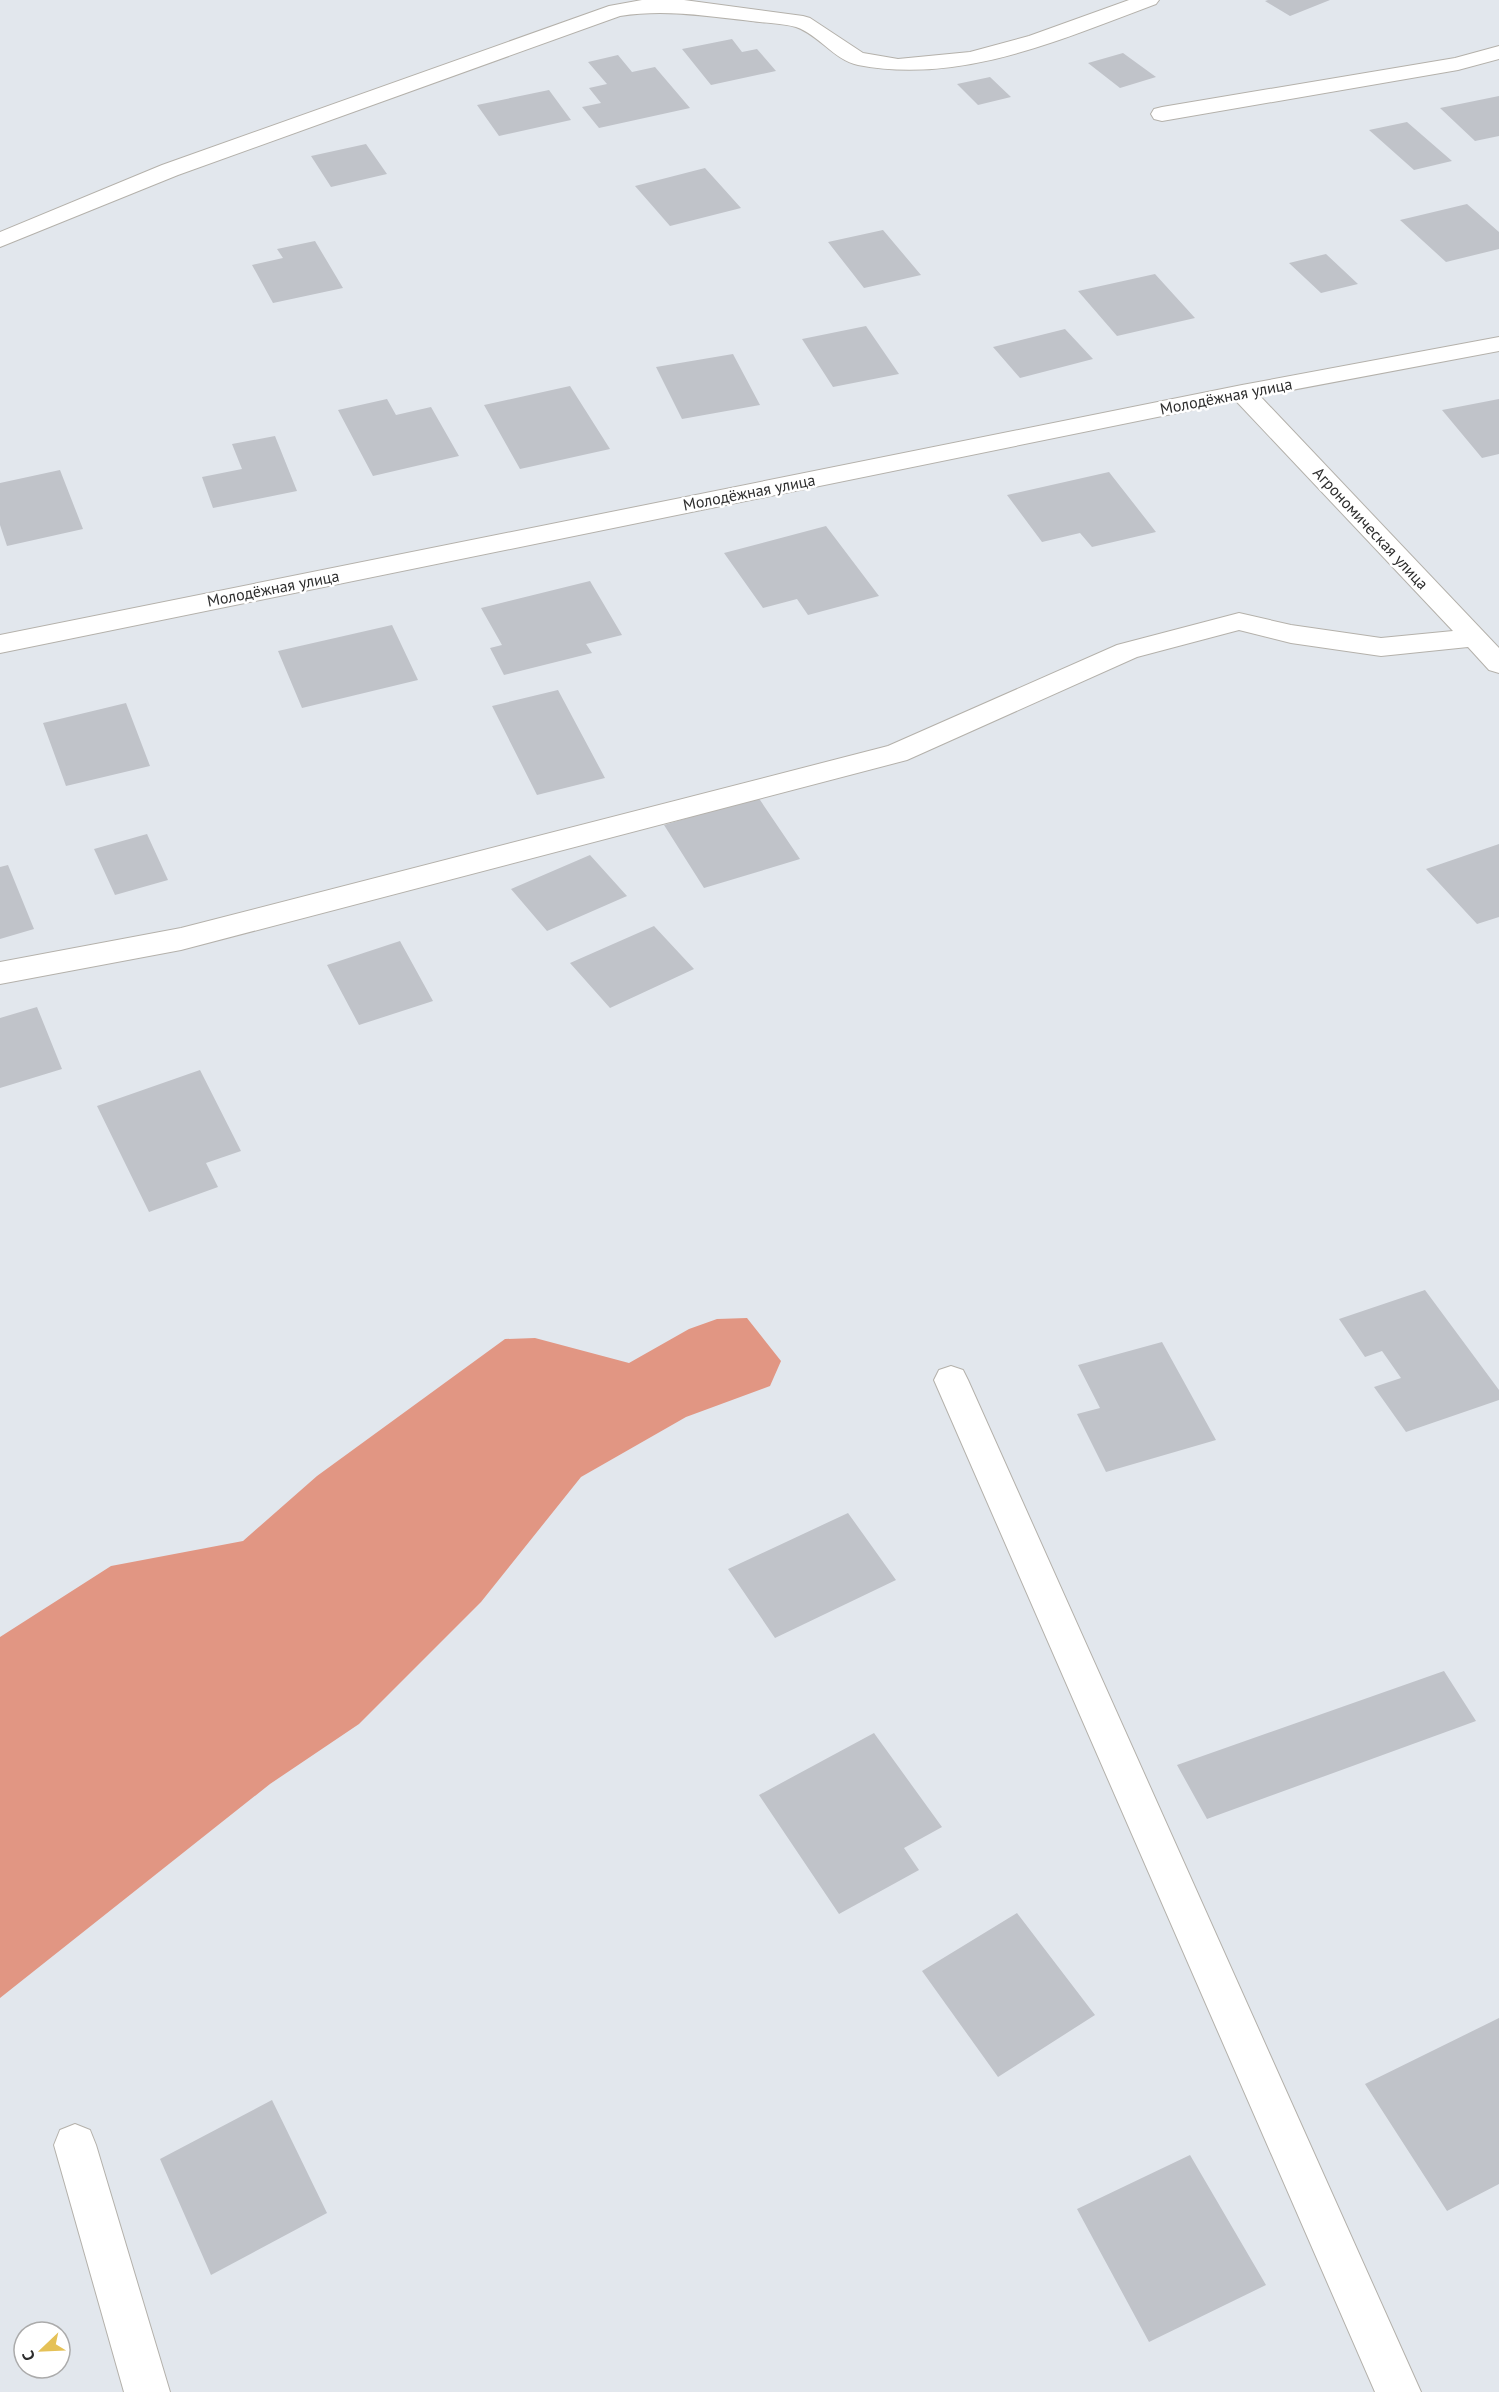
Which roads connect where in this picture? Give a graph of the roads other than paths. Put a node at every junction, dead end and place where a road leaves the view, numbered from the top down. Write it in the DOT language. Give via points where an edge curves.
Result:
graph roads {
  1 [pos="1149,0"];
  2 [pos="1499,52"];
  3 [pos="1162,114"];
  4 [pos="0,240"];
  5 [pos="1499,345"];
  6 [pos="1242,392"];
  7 [pos="1474,638"];
  8 [pos="0,644"];
  9 [pos="1499,664"];
  10 [pos="0,973"];
  11 [pos="951,1380"];
  12 [pos="75,2145"];
  13 [pos="147,2392"];
  14 [pos="1398,2392"];
  1 -- 4 [label="street" via="1037,41 970,58 898,65 857,58 803,22 651,4 616,10 170,170"];
  2 -- 3 [label="street" via="1458,64"];
  5 -- 6 [label="street, Молодёжная улица"];
  6 -- 7 [label="street, Агрономическая улица"];
  6 -- 8 [label="street, Молодёжная улица"];
  7 -- 9 [label="street, Агрономическая улица"];
  7 -- 10 [label="street" via="1381,647 1290,634 1239,621 1127,651 897,753 181,939"];
  11 -- 14 [label="street"];
  12 -- 13 [label="street"];
}
